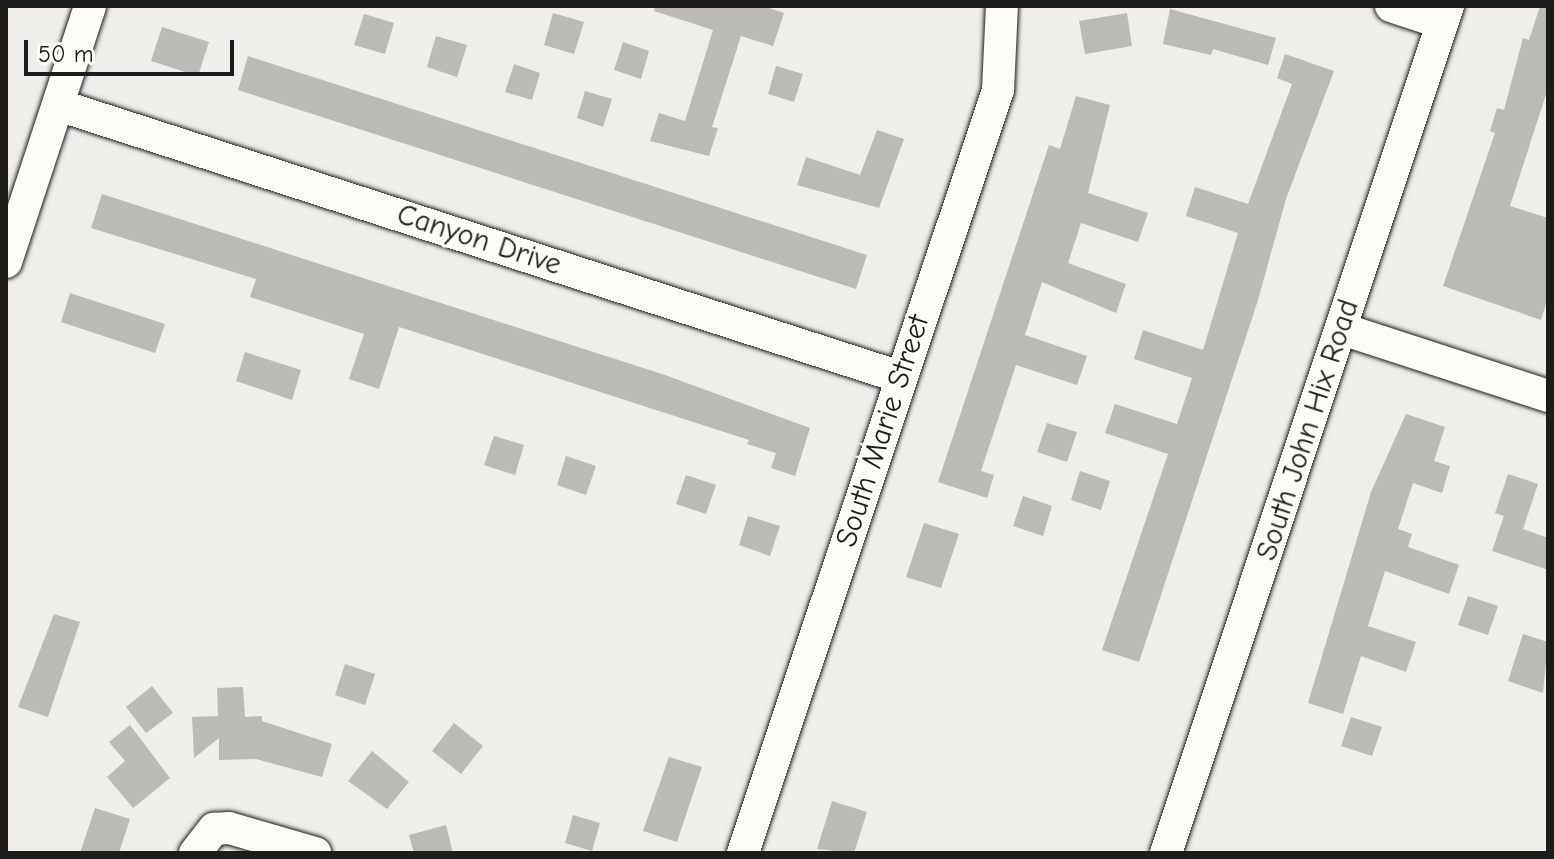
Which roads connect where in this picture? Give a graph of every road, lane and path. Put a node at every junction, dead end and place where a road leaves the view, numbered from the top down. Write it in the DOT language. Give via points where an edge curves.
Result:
graph roads {
  1 [pos="90,6"];
  2 [pos="1002,6"];
  3 [pos="1391,6"];
  4 [pos="1445,14"];
  5 [pos="58,105"];
  6 [pos="6,262"];
  7 [pos="1342,329"];
  8 [pos="900,377"];
  9 [pos="1548,396"];
  10 [pos="195,853"];
  11 [pos="315,853"];
  12 [pos="743,853"];
  13 [pos="1166,853"];
  1 -- 5 [label="street"];
  2 -- 8 [label="street, South Marie Street" via="998,90"];
  3 -- 4 [label="street"];
  4 -- 7 [label="street, South John Hix Road"];
  5 -- 6 [label="street"];
  5 -- 8 [label="street, Canyon Drive"];
  7 -- 9 [label="street"];
  7 -- 13 [label="street, South John Hix Road"];
  8 -- 12 [label="street, South Marie Street"];
  10 -- 11 [label="street" via="214,829 229,828"];
}
